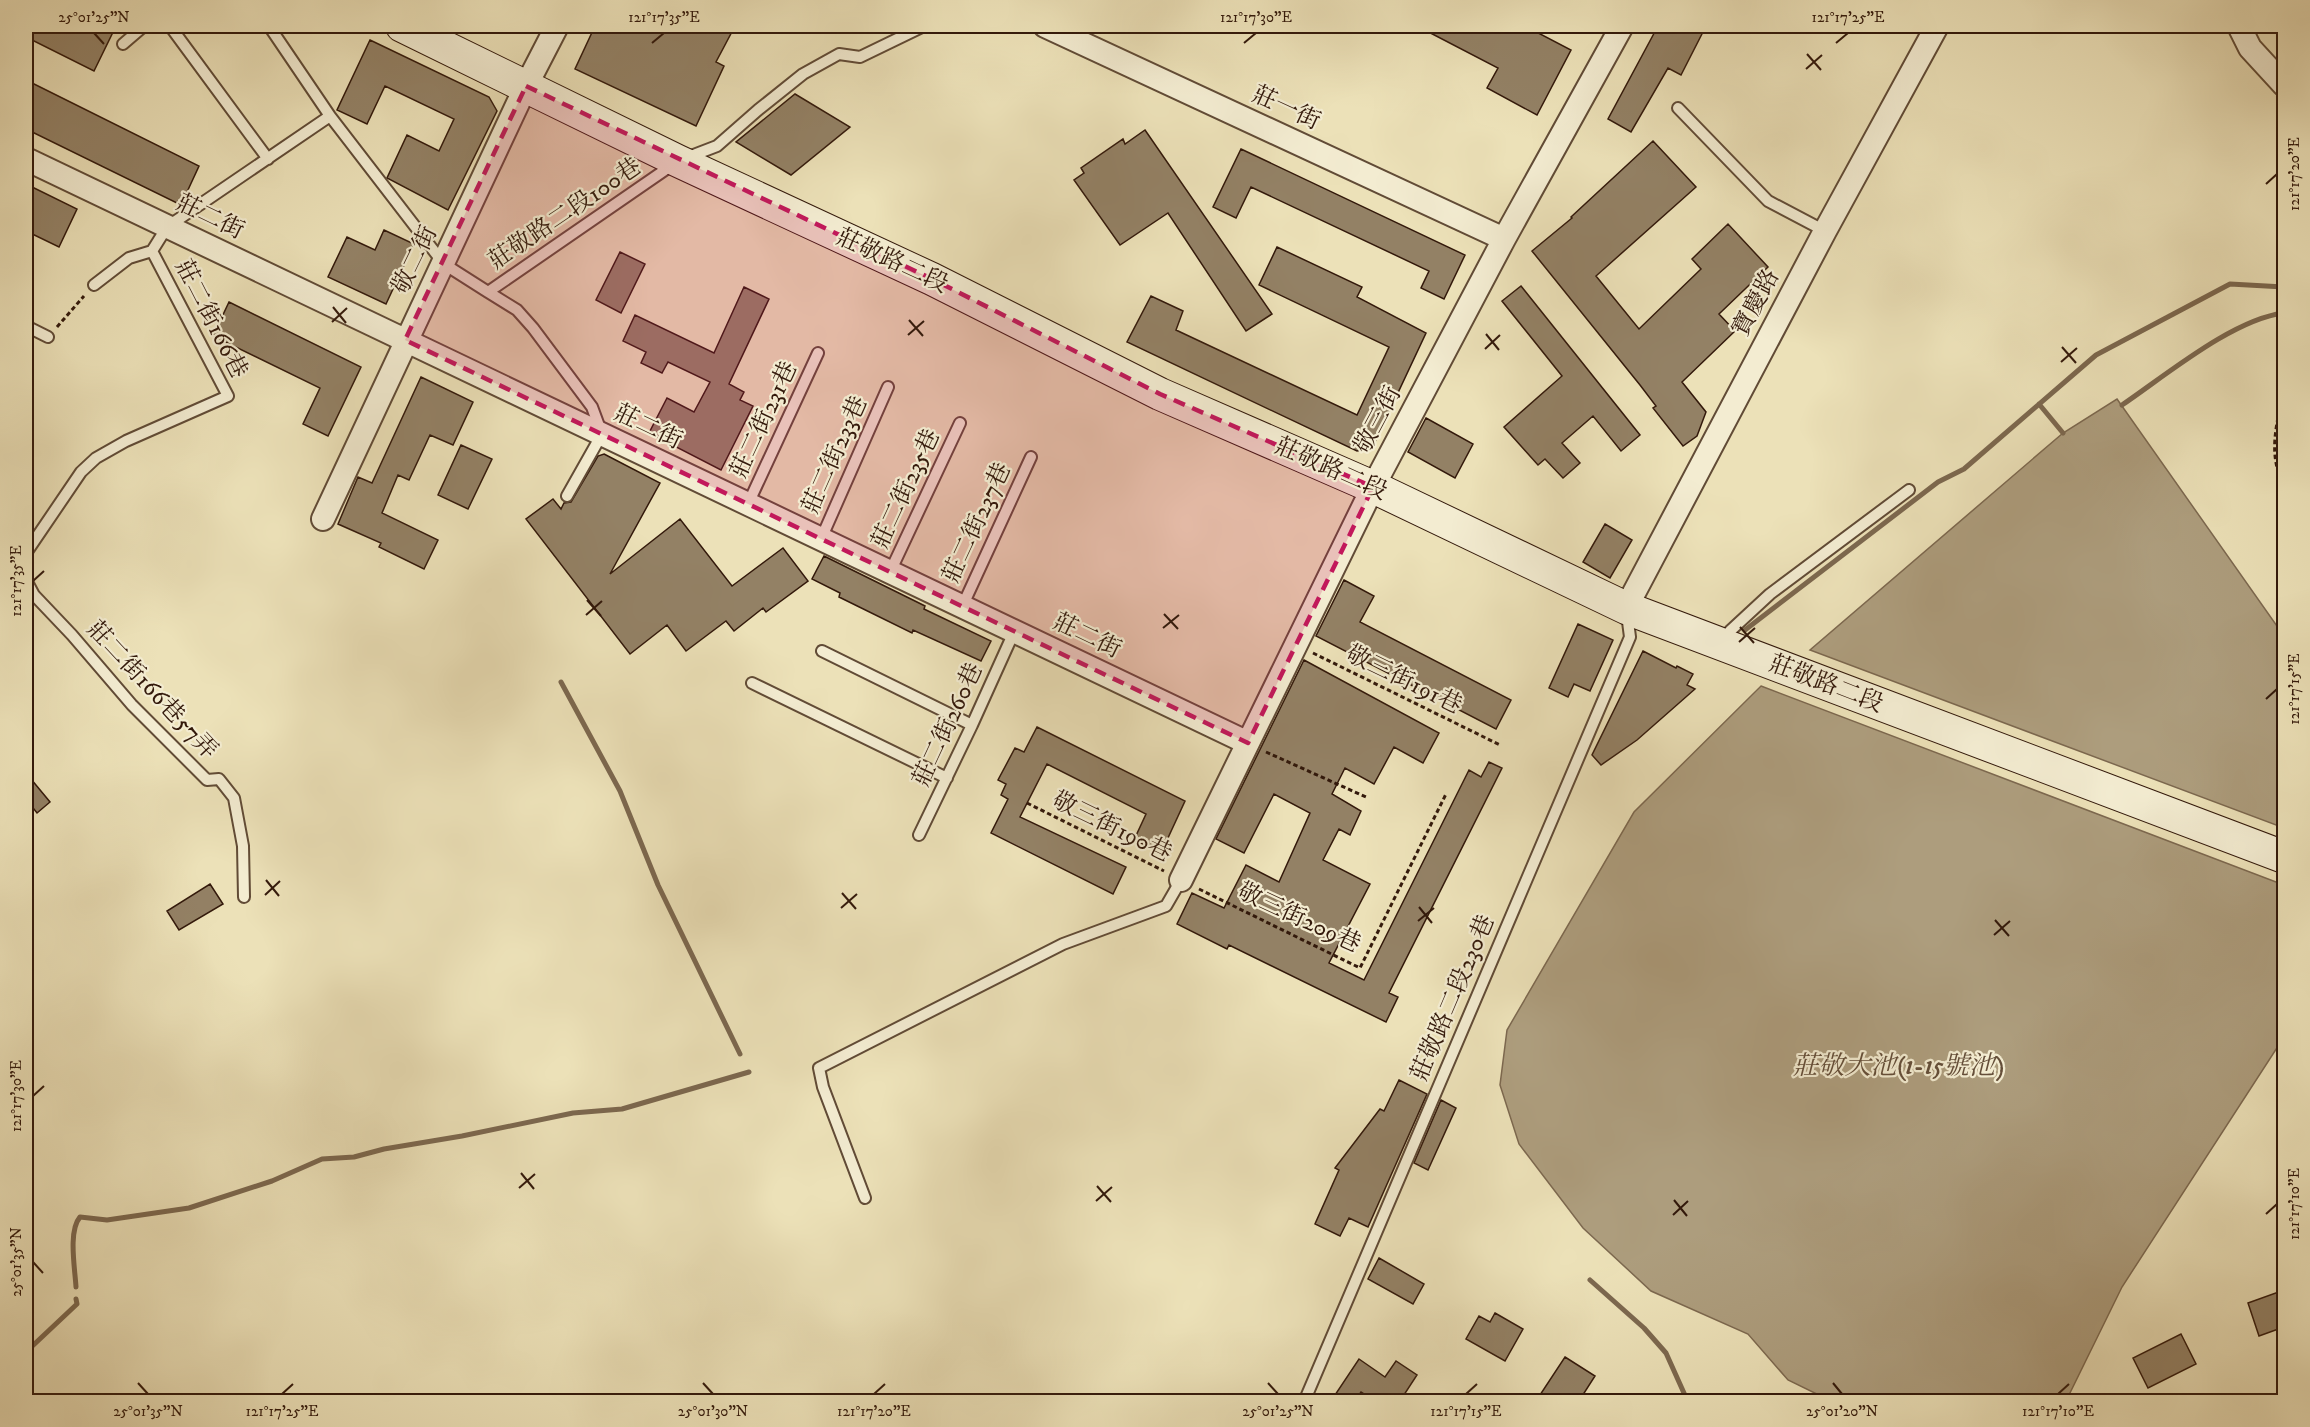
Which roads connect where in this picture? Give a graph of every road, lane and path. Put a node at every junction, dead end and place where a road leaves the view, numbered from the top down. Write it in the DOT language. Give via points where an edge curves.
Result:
graph roads {
  1 [pos="144,26"];
  2 [pos="170,26"];
  3 [pos="269,26"];
  4 [pos="402,26"];
  5 [pos="557,26"];
  6 [pos="924,26"];
  7 [pos="1622,26"];
  8 [pos="2239,26"];
  9 [pos="1051,27"];
  10 [pos="1929,28"];
  11 [pos="123,44"];
  12 [pos="2284,85"];
  13 [pos="526,86"];
  14 [pos="1678,108"];
  15 [pos="330,116"];
  16 [pos="26,159"];
  17 [pos="268,159"];
  18 [pos="678,161"];
  19 [pos="167,227"];
  20 [pos="1825,231"];
  21 [pos="1504,239"];
  22 [pos="152,251"];
  23 [pos="444,264"];
  24 [pos="93,285"];
  25 [pos="488,292"];
  26 [pos="26,326"];
  27 [pos="48,337"];
  28 [pos="405,340"];
  29 [pos="818,353"];
  30 [pos="888,387"];
  31 [pos="2284,388"];
  32 [pos="960,423"];
  33 [pos="2284,423"];
  34 [pos="2277,424"];
  35 [pos="602,434"];
  36 [pos="1031,457"];
  37 [pos="1373,487"];
  38 [pos="2284,487"];
  39 [pos="1909,490"];
  40 [pos="567,496"];
  41 [pos="748,504"];
  42 [pos="323,519"];
  43 [pos="821,539"];
  44 [pos="26,553"];
  45 [pos="890,572"];
  46 [pos="26,580"];
  47 [pos="962,607"];
  48 [pos="1626,608"];
  49 [pos="1014,632"];
  50 [pos="1295,645"];
  51 [pos="1721,645"];
  52 [pos="822,651"];
  53 [pos="752,683"];
  54 [pos="972,725"];
  55 [pos="1248,743"];
  56 [pos="1500,745"];
  57 [pos="946,778"];
  58 [pos="1446,794"];
  59 [pos="1366,797"];
  60 [pos="1027,804"];
  61 [pos="919,835"];
  62 [pos="2284,857"];
  63 [pos="1181,880"];
  64 [pos="244,897"];
  65 [pos="865,1198"];
  66 [pos="1304,1401"];
  1 -- 11 [label="lane"];
  2 -- 17 [label="lane"];
  3 -- 15 [label="lane, 莊敬路二段100巷"];
  4 -- 13 [label="street, 莊敬路二段"];
  5 -- 13 [label="street, 敬二街"];
  6 -- 18 [label="lane, 莊敬路二段100巷" via="860,57 839,54 804,74 717,146"];
  7 -- 21 [label="street, 敬三街"];
  8 -- 12 [label="street" via="2250,48"];
  9 -- 21 [label="street, 莊一街"];
  10 -- 20 [label="street, 寶慶路"];
  13 -- 18 [label="street, 莊敬路二段"];
  13 -- 23 [label="street, 敬二街"];
  14 -- 20 [label="lane" via="1768,201"];
  15 -- 17 [label="lane"];
  15 -- 23 [label="lane, 莊敬路二段100巷"];
  16 -- 19 [label="street, 莊二街"];
  17 -- 19 [label="lane"];
  18 -- 25 [label="lane, 莊敬路二段100巷"];
  18 -- 37 [label="street, 莊敬路二段" via="932,279 1160,394"];
  19 -- 22 [label="lane"];
  19 -- 28 [label="street, 莊二街"];
  20 -- 48 [label="street, 寶慶路"];
  21 -- 37 [label="street, 敬三街"];
  22 -- 24 [label="lane" via="129,258"];
  22 -- 44 [label="lane, 莊二街166巷" via="228,396 96,458 81,472"];
  23 -- 25 [label="lane, 莊敬路二段100巷"];
  23 -- 28 [label="street, 敬二街"];
  24 -- 27 [label="path"];
  25 -- 35 [label="lane" via="517,310 533,328 592,407"];
  26 -- 27 [label="lane"];
  28 -- 35 [label="street, 莊二街"];
  28 -- 42 [label="street, 敬二街"];
  29 -- 41 [label="lane, 莊二街231巷"];
  30 -- 43 [label="lane, 莊二街233巷"];
  31 -- 34 [label="path"];
  32 -- 45 [label="lane, 莊二街235巷"];
  33 -- 34 [label="path"];
  34 -- 38 [label="path" via="2273,458"];
  35 -- 40 [label="lane"];
  35 -- 41 [label="street, 莊二街"];
  36 -- 47 [label="lane, 莊二街237巷"];
  37 -- 48 [label="street, 莊敬路二段"];
  37 -- 50 [label="street, 敬三街"];
  39 -- 51 [label="lane" via="1770,594 1730,631"];
  41 -- 43 [label="street, 莊二街"];
  43 -- 45 [label="street, 莊二街"];
  45 -- 47 [label="street, 莊二街"];
  46 -- 64 [label="lane, 莊二街166巷57弄" via="34,595 132,705 207,780 219,779 234,798 243,846"];
  47 -- 49 [label="street, 莊二街"];
  48 -- 51 [label="street, 莊敬路二段"];
  48 -- 66 [label="lane, 莊敬路二段230巷" via="1630,637"];
  49 -- 54 [label="lane, 莊二街260巷"];
  49 -- 55 [label="street, 莊二街"];
  50 -- 55 [label="street, 敬三街"];
  50 -- 56 [label="path, 敬三街191巷"];
  51 -- 62 [label="street, 莊敬路二段"];
  52 -- 54 [label="lane"];
  53 -- 57 [label="lane"];
  54 -- 57 [label="lane, 莊二街260巷"];
  55 -- 59 [label="path"];
  55 -- 63 [label="street, 敬三街"];
  57 -- 61 [label="lane, 莊二街260巷"];
  58 -- 63 [label="path, 敬三街209巷" via="1360,968"];
  60 -- 63 [label="path, 敬三街190巷"];
  63 -- 65 [label="lane" via="1166,906 1063,944 819,1068"];
}
